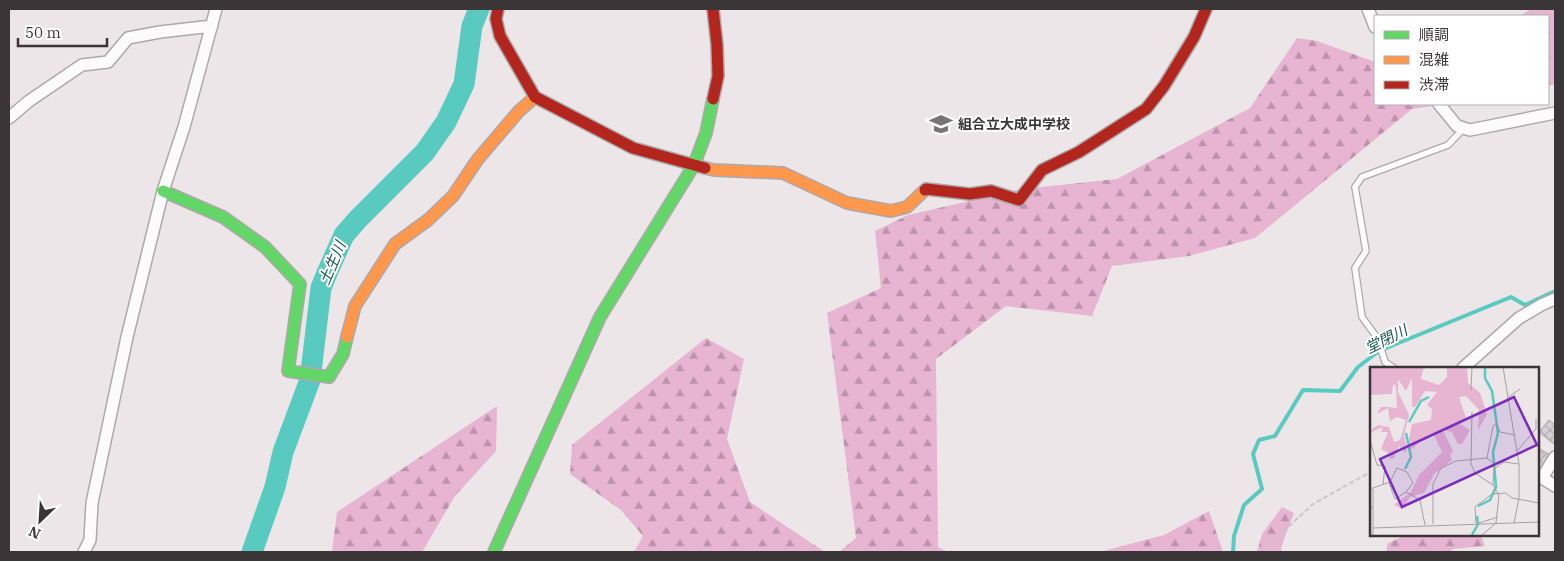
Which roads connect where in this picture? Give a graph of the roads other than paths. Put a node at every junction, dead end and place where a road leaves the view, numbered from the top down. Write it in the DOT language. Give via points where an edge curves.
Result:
graph roads {
  1 [pos="216,9"];
  2 [pos="498,9"];
  3 [pos="712,9"];
  4 [pos="1206,9"];
  5 [pos="1368,9"];
  6 [pos="1374,24"];
  7 [pos="212,26"];
  8 [pos="535,97"];
  9 [pos="1440,105"];
  10 [pos="1555,113"];
  11 [pos="9,118"];
  12 [pos="1464,128"];
  13 [pos="694,165"];
  14 [pos="162,192"];
  15 [pos="1555,299"];
  16 [pos="1392,367"];
  17 [pos="1464,367"];
  18 [pos="1555,457"];
  19 [pos="1555,486"];
  20 [pos="84,552"];
  21 [pos="494,552"];
  1 -- 7 [label="street"];
  2 -- 8 [label="street" via="496,19 500,36"];
  3 -- 13 [label="street" via="718,76 706,133"];
  4 -- 13 [label="street" via="1194,37 1146,110 1079,152 1042,170 1019,200 991,191 970,194 926,189 907,207 892,211 847,204 783,173 714,170"];
  5 -- 6 [label="street"];
  7 -- 11 [label="street" via="128,38 108,62 82,65"];
  7 -- 14 [label="street"];
  8 -- 13 [label="street" via="633,148"];
  8 -- 14 [label="street" via="478,159 453,196 428,220 395,244 355,306 343,354 329,377 288,371 300,284 264,247 223,217"];
  9 -- 12 [label="street" via="1458,126"];
  10 -- 12 [label="street" via="1470,130"];
  12 -- 16 [label="lane" via="1448,145 1362,176 1355,187 1366,251 1355,268 1362,317 1378,339 1385,362"];
  13 -- 21 [label="street" via="600,317"];
  14 -- 20 [label="street" via="127,337 92,503 90,540"];
  15 -- 17 [label="street" via="1520,318"];
  18 -- 19 [label="street" via="1542,478"];
}
